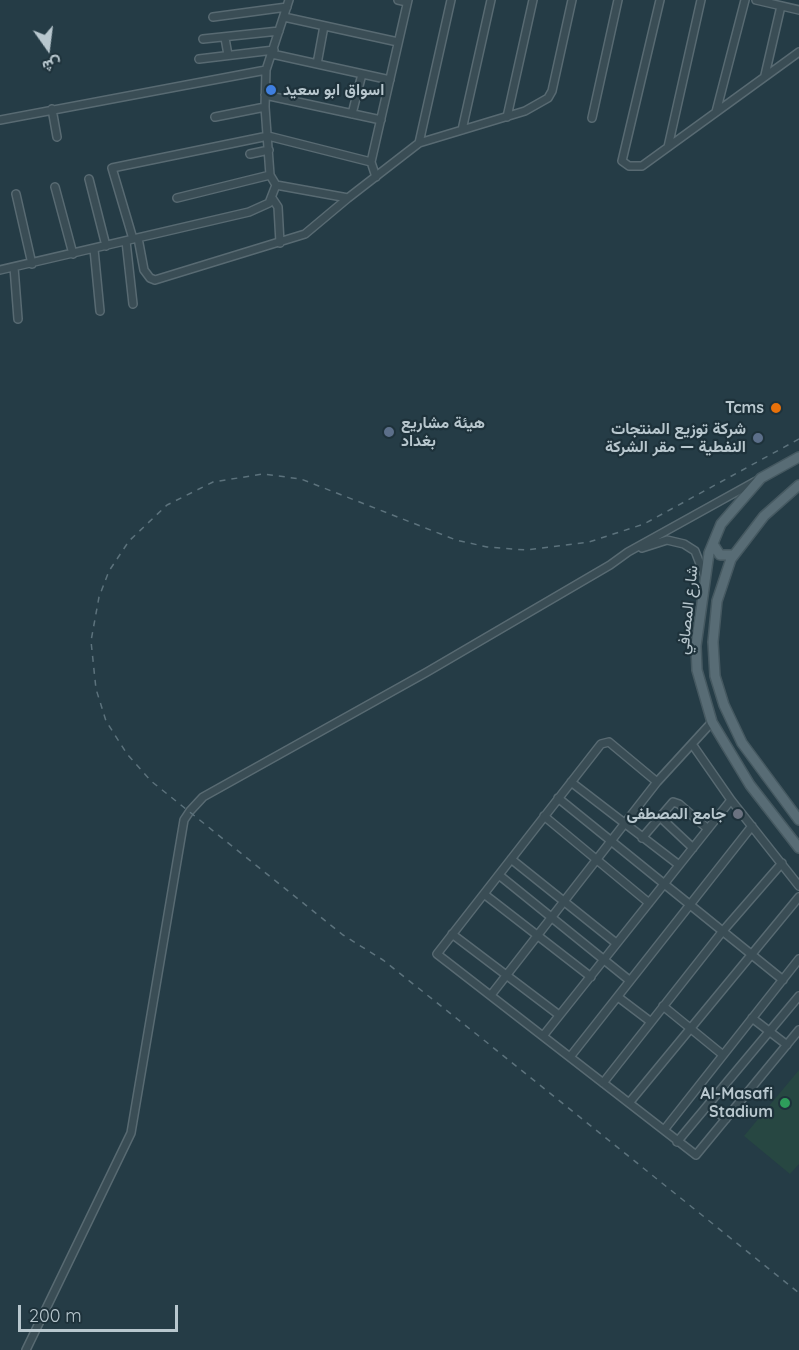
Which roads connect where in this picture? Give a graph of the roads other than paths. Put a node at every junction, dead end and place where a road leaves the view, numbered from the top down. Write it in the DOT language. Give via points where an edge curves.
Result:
graph roads {
  1 [pos="398,0"];
  2 [pos="451,0"];
  3 [pos="492,0"];
  4 [pos="533,0"];
  5 [pos="572,0"];
  6 [pos="618,0"];
  7 [pos="660,0"];
  8 [pos="701,0"];
  9 [pos="745,0"];
  10 [pos="756,0"];
  11 [pos="408,1"];
  12 [pos="288,4"];
  13 [pos="787,4"];
  14 [pos="799,10"];
  15 [pos="213,17"];
  16 [pos="284,17"];
  17 [pos="324,26"];
  18 [pos="279,31"];
  19 [pos="225,38"];
  20 [pos="203,39"];
  21 [pos="398,42"];
  22 [pos="273,52"];
  23 [pos="799,52"];
  24 [pos="228,55"];
  25 [pos="199,59"];
  26 [pos="317,64"];
  27 [pos="266,70"];
  28 [pos="362,74"];
  29 [pos="765,75"];
  30 [pos="390,80"];
  31 [pos="264,95"];
  32 [pos="265,107"];
  33 [pos="52,109"];
  34 [pos="716,112"];
  35 [pos="352,114"];
  36 [pos="215,117"];
  37 [pos="507,117"];
  38 [pos="592,118"];
  39 [pos="0,120"];
  40 [pos="381,120"];
  41 [pos="462,130"];
  42 [pos="268,136"];
  43 [pos="57,137"];
  44 [pos="419,143"];
  45 [pos="668,147"];
  46 [pos="269,150"];
  47 [pos="250,154"];
  48 [pos="371,162"];
  49 [pos="270,175"];
  50 [pos="376,177"];
  51 [pos="89,179"];
  52 [pos="276,184"];
  53 [pos="55,187"];
  54 [pos="16,194"];
  55 [pos="177,198"];
  56 [pos="272,198"];
  57 [pos="348,198"];
  58 [pos="133,239"];
  59 [pos="280,243"];
  60 [pos="106,246"];
  61 [pos="94,249"];
  62 [pos="73,254"];
  63 [pos="32,264"];
  64 [pos="14,267"];
  65 [pos="0,270"];
  66 [pos="133,304"];
  67 [pos="100,311"];
  68 [pos="18,319"];
  69 [pos="799,457"];
  70 [pos="761,478"];
  71 [pos="799,485"];
  72 [pos="712,544"];
  73 [pos="628,552"];
  74 [pos="734,555"];
  75 [pos="706,579"];
  76 [pos="697,670"];
  77 [pos="715,670"];
  78 [pos="728,713"];
  79 [pos="712,722"];
  80 [pos="718,732"];
  81 [pos="692,744"];
  82 [pos="571,782"];
  83 [pos="657,782"];
  84 [pos="558,798"];
  85 [pos="732,800"];
  86 [pos="544,816"];
  87 [pos="660,817"];
  88 [pos="799,820"];
  89 [pos="624,824"];
  90 [pos="752,826"];
  91 [pos="708,829"];
  92 [pos="642,838"];
  93 [pos="611,841"];
  94 [pos="693,848"];
  95 [pos="799,848"];
  96 [pos="511,859"];
  97 [pos="597,860"];
  98 [pos="782,863"];
  99 [pos="679,865"];
  100 [pos="499,875"];
  101 [pos="664,884"];
  102 [pos="799,886"];
  103 [pos="484,894"];
  104 [pos="799,897"];
  105 [pos="563,903"];
  106 [pos="649,903"];
  107 [pos="690,904"];
  108 [pos="551,917"];
  109 [pos="722,932"];
  110 [pos="452,934"];
  111 [pos="537,934"];
  112 [pos="616,943"];
  113 [pos="752,954"];
  114 [pos="604,959"];
  115 [pos="799,959"];
  116 [pos="506,974"];
  117 [pos="591,977"];
  118 [pos="629,980"];
  119 [pos="783,980"];
  120 [pos="490,995"];
  121 [pos="799,996"];
  122 [pos="618,997"];
  123 [pos="663,1006"];
  124 [pos="559,1015"];
  125 [pos="752,1018"];
  126 [pos="651,1022"];
  127 [pos="690,1029"];
  128 [pos="799,1030"];
  129 [pos="770,1031"];
  130 [pos="543,1036"];
  131 [pos="787,1045"];
  132 [pos="723,1055"];
  133 [pos="570,1057"];
  134 [pos="603,1083"];
  135 [pos="629,1103"];
  136 [pos="708,1105"];
  137 [pos="726,1119"];
  138 [pos="664,1130"];
  139 [pos="677,1142"];
  140 [pos="26,1350"];
  1 -- 11 [label="street"];
  2 -- 44 [label="street"];
  3 -- 41 [label="street"];
  4 -- 37 [label="street"];
  5 -- 37 [label="street" via="550,95 536,106"];
  6 -- 38 [label="street"];
  7 -- 45 [label="street" via="622,161 629,166 642,166"];
  8 -- 45 [label="street"];
  9 -- 34 [label="street"];
  10 -- 13 [label="street"];
  11 -- 21 [label="street"];
  12 -- 15 [label="street"];
  12 -- 16 [label="street"];
  13 -- 14 [label="street"];
  13 -- 29 [label="street"];
  16 -- 17 [label="street"];
  16 -- 18 [label="street"];
  17 -- 21 [label="street"];
  17 -- 26 [label="street"];
  18 -- 19 [label="street"];
  18 -- 22 [label="street"];
  19 -- 20 [label="street"];
  19 -- 24 [label="street"];
  21 -- 30 [label="street"];
  22 -- 24 [label="street"];
  22 -- 26 [label="street"];
  22 -- 27 [label="street"];
  23 -- 29 [label="street"];
  24 -- 25 [label="street"];
  26 -- 28 [label="street"];
  27 -- 31 [label="street"];
  27 -- 33 [label="street"];
  28 -- 30 [label="street"];
  28 -- 35 [label="street"];
  29 -- 34 [label="street"];
  30 -- 40 [label="street"];
  31 -- 32 [label="street"];
  31 -- 35 [label="street"];
  32 -- 36 [label="street"];
  32 -- 42 [label="street"];
  33 -- 39 [label="street"];
  33 -- 43 [label="street"];
  34 -- 45 [label="street"];
  35 -- 40 [label="street"];
  37 -- 41 [label="street"];
  40 -- 48 [label="street"];
  41 -- 44 [label="street"];
  42 -- 46 [label="street"];
  42 -- 48 [label="street"];
  42 -- 58 [label="street" via="112,168"];
  44 -- 50 [label="street"];
  46 -- 47 [label="street"];
  46 -- 49 [label="street"];
  48 -- 50 [label="street"];
  49 -- 52 [label="street"];
  49 -- 55 [label="street"];
  50 -- 57 [label="street"];
  51 -- 60 [label="street"];
  52 -- 56 [label="street"];
  52 -- 57 [label="street"];
  53 -- 62 [label="street"];
  54 -- 63 [label="street"];
  56 -- 58 [label="street" via="249,212"];
  56 -- 59 [label="street" via="278,207"];
  57 -- 59 [label="street" via="305,234"];
  58 -- 59 [label="street" via="144,270 155,280"];
  58 -- 60 [label="street"];
  58 -- 66 [label="street"];
  60 -- 61 [label="street"];
  61 -- 62 [label="street"];
  61 -- 67 [label="street"];
  62 -- 63 [label="street"];
  63 -- 64 [label="street"];
  64 -- 65 [label="street"];
  64 -- 68 [label="street"];
  69 -- 70 [label="main road, شارع المصافي"];
  70 -- 72 [label="main road, شارع المصافي" via="721,524"];
  70 -- 73 [label="street"];
  71 -- 74 [label="main road, شارع المصافي" via="764,516"];
  72 -- 74 [label="main road" via="720,555"];
  72 -- 75 [label="main road, شارع المصافي"];
  73 -- 75 [label="street" via="667,540 684,544 695,551"];
  73 -- 140 [label="street" via="437,666 203,797 190,811 184,820 130,1133"];
  74 -- 77 [label="main road, شارع المصافي" via="717,601"];
  75 -- 76 [label="main road, شارع المصافي" via="696,646"];
  76 -- 77 [label="main road" via="706,674"];
  76 -- 79 [label="main road, شارع المصافي"];
  77 -- 78 [label="main road, شارع المصافي"];
  78 -- 79 [label="main road"];
  78 -- 80 [label="main road" via="719,718"];
  78 -- 88 [label="main road, شارع المصافي" via="742,743"];
  79 -- 80 [label="main road, شارع المصافي"];
  79 -- 81 [label="street"];
  80 -- 95 [label="main road, شارع المصافي" via="750,785"];
  81 -- 83 [label="street"];
  81 -- 85 [label="street"];
  82 -- 83 [label="street" via="604,741"];
  82 -- 84 [label="street"];
  82 -- 89 [label="street"];
  83 -- 89 [label="street"];
  84 -- 86 [label="street"];
  84 -- 93 [label="street"];
  85 -- 90 [label="street"];
  85 -- 91 [label="street"];
  86 -- 96 [label="street"];
  86 -- 97 [label="street"];
  87 -- 91 [label="street" via="673,802"];
  87 -- 92 [label="street"];
  87 -- 94 [label="street"];
  89 -- 92 [label="street"];
  89 -- 93 [label="street"];
  90 -- 98 [label="street"];
  90 -- 107 [label="street"];
  91 -- 94 [label="street"];
  92 -- 99 [label="street"];
  93 -- 97 [label="street"];
  93 -- 101 [label="street"];
  94 -- 99 [label="street"];
  96 -- 100 [label="street"];
  96 -- 105 [label="street"];
  97 -- 105 [label="street"];
  97 -- 106 [label="street"];
  98 -- 102 [label="street"];
  98 -- 109 [label="street"];
  99 -- 101 [label="street"];
  100 -- 103 [label="street"];
  100 -- 108 [label="street"];
  101 -- 106 [label="street"];
  101 -- 107 [label="street"];
  103 -- 110 [label="street"];
  103 -- 111 [label="street"];
  104 -- 113 [label="street"];
  105 -- 108 [label="street"];
  105 -- 112 [label="street"];
  106 -- 112 [label="street"];
  107 -- 109 [label="street"];
  107 -- 118 [label="street"];
  108 -- 111 [label="street"];
  108 -- 114 [label="street"];
  109 -- 113 [label="street"];
  109 -- 123 [label="street"];
  110 -- 116 [label="street"];
  110 -- 120 [label="street" via="437,954"];
  111 -- 116 [label="street"];
  111 -- 117 [label="street"];
  112 -- 114 [label="street"];
  113 -- 119 [label="street"];
  113 -- 127 [label="street"];
  114 -- 117 [label="street"];
  114 -- 118 [label="street"];
  115 -- 119 [label="street"];
  116 -- 120 [label="street"];
  116 -- 124 [label="street"];
  117 -- 124 [label="street"];
  118 -- 122 [label="street"];
  119 -- 125 [label="street"];
  120 -- 130 [label="street"];
  121 -- 129 [label="street"];
  122 -- 126 [label="street"];
  122 -- 133 [label="street"];
  123 -- 126 [label="street"];
  123 -- 127 [label="street"];
  124 -- 130 [label="street"];
  125 -- 129 [label="street"];
  125 -- 132 [label="street"];
  126 -- 134 [label="street"];
  127 -- 132 [label="street"];
  127 -- 135 [label="street"];
  128 -- 131 [label="street"];
  129 -- 131 [label="street"];
  129 -- 136 [label="street"];
  130 -- 133 [label="street"];
  131 -- 137 [label="street"];
  132 -- 138 [label="street"];
  133 -- 134 [label="street"];
  134 -- 135 [label="street"];
  135 -- 138 [label="street"];
  136 -- 137 [label="street"];
  136 -- 139 [label="street"];
  137 -- 139 [label="street" via="696,1155"];
  138 -- 139 [label="street"];
}
